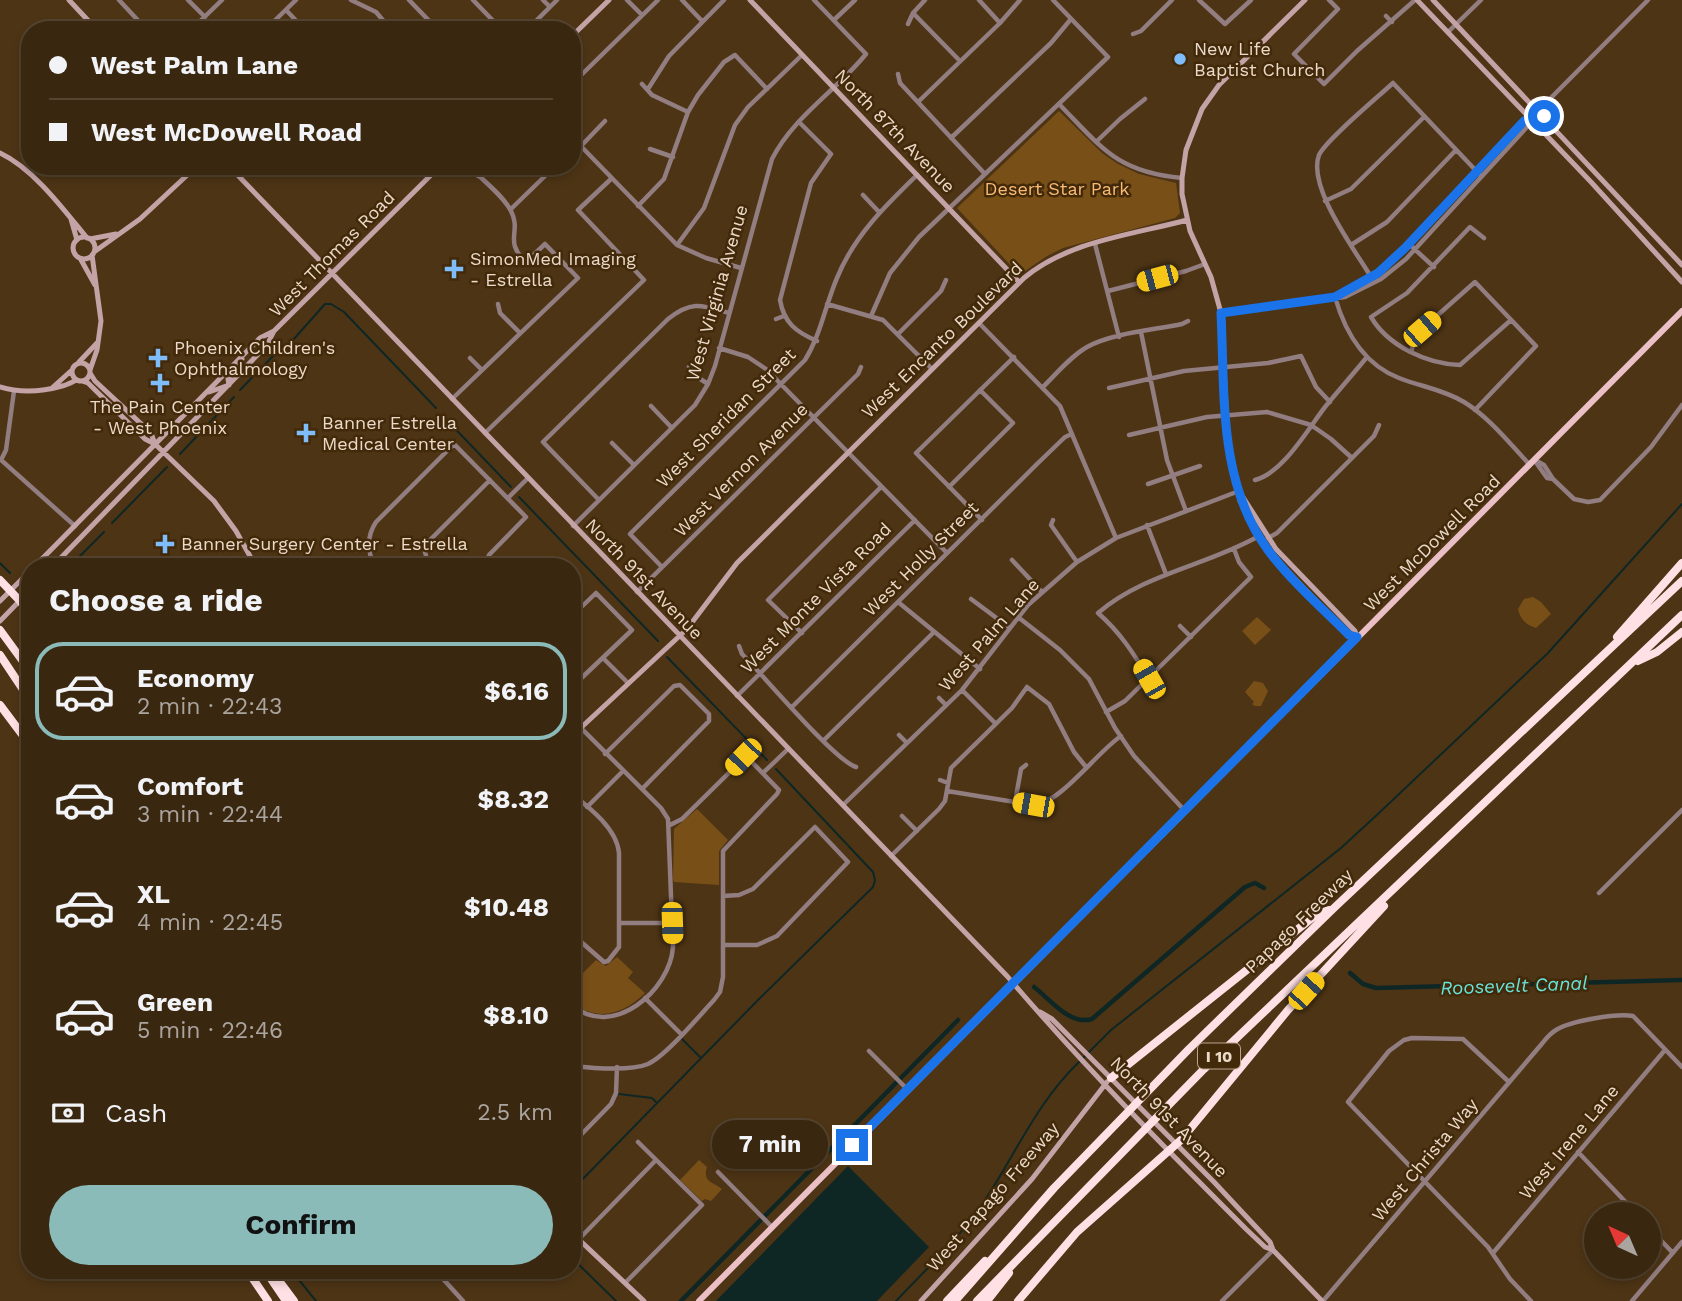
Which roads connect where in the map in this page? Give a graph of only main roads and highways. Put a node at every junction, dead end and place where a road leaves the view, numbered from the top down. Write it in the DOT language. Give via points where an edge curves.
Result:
graph roads {
  1 [pos="69,0"];
  2 [pos="609,0"];
  3 [pos="750,0"];
  4 [pos="1305,0"];
  5 [pos="1416,0"];
  6 [pos="1433,0"];
  7 [pos="89,21"];
  8 [pos="581,27"];
  9 [pos="0,153"];
  10 [pos="21,166"];
  11 [pos="1598,174"];
  12 [pos="30,175"];
  13 [pos="187,175"];
  14 [pos="238,175"];
  15 [pos="431,175"];
  16 [pos="1591,182"];
  17 [pos="71,219"];
  18 [pos="1186,220"];
  19 [pos="116,234"];
  20 [pos="89,238"];
  21 [pos="77,240"];
  22 [pos="93,254"];
  23 [pos="80,258"];
  24 [pos="1682,265"];
  25 [pos="332,272"];
  26 [pos="1019,282"];
  27 [pos="1682,282"];
  28 [pos="95,285"];
  29 [pos="1682,311"];
  30 [pos="274,331"];
  31 [pos="97,343"];
  32 [pos="245,353"];
  33 [pos="79,362"];
  34 [pos="91,369"];
  35 [pos="72,370"];
  36 [pos="80,380"];
  37 [pos="229,385"];
  38 [pos="0,387"];
  39 [pos="52,388"];
  40 [pos="203,396"];
  41 [pos="103,398"];
  42 [pos="131,414"];
  43 [pos="155,444"];
  44 [pos="163,452"];
  45 [pos="1239,491"];
  46 [pos="92,508"];
  47 [pos="96,520"];
  48 [pos="1277,556"];
  49 [pos="43,558"];
  50 [pos="60,558"];
  51 [pos="251,558"];
  52 [pos="1682,563"];
  53 [pos="0,580"];
  54 [pos="21,580"];
  55 [pos="1682,581"];
  56 [pos="11,590"];
  57 [pos="0,601"];
  58 [pos="20,601"];
  59 [pos="1682,615"];
  60 [pos="0,621"];
  61 [pos="2,632"];
  62 [pos="1682,632"];
  63 [pos="679,636"];
  64 [pos="1357,637"];
  65 [pos="1610,649"];
  66 [pos="0,655"];
  67 [pos="21,658"];
  68 [pos="1632,663"];
  69 [pos="21,686"];
  70 [pos="0,705"];
  71 [pos="581,728"];
  72 [pos="21,733"];
  73 [pos="1417,869"];
  74 [pos="1335,907"];
  75 [pos="1012,983"];
  76 [pos="1038,1010"];
  77 [pos="1111,1078"];
  78 [pos="1104,1085"];
  79 [pos="1177,1144"];
  80 [pos="1169,1151"];
  81 [pos="1013,1235"];
  82 [pos="581,1240"];
  83 [pos="1028,1249"];
  84 [pos="1273,1250"];
  85 [pos="250,1279"];
  86 [pos="252,1279"];
  87 [pos="271,1279"];
  88 [pos="278,1279"];
  89 [pos="262,1301"];
  90 [pos="268,1301"];
  91 [pos="286,1301"];
  92 [pos="294,1301"];
  93 [pos="644,1301"];
  94 [pos="699,1301"];
  95 [pos="921,1301"];
  96 [pos="947,1301"];
  97 [pos="955,1301"];
  98 [pos="977,1301"];
  99 [pos="987,1301"];
  100 [pos="1018,1301"];
  101 [pos="1323,1301"];
  1 -- 7 [label="main road"];
  2 -- 8 [label="main road"];
  3 -- 26 [label="main road, North 87th Avenue"];
  4 -- 18 [label="main road" via="1209,97 1191,133 1182,178"];
  5 -- 16 [label="main road"];
  6 -- 11 [label="main road"];
  9 -- 10 [label="main road"];
  11 -- 16 [label="main road"];
  11 -- 24 [label="main road"];
  12 -- 17 [label="main road"];
  13 -- 19 [label="main road" via="140,219"];
  14 -- 25 [label="main road, North 91st Avenue"];
  15 -- 25 [label="main road, West Thomas Road"];
  16 -- 27 [label="main road"];
  17 -- 20 [label="main road"];
  17 -- 21 [label="main road"];
  18 -- 26 [label="main road, West Encanto Boulevard" via="1056,257"];
  18 -- 45 [label="main road" via="1221,313 1228,445"];
  19 -- 20 [label="main road"];
  19 -- 22 [label="main road"];
  20 -- 21 [label="main road"];
  20 -- 22 [label="main road"];
  21 -- 23 [label="main road" via="74,251"];
  22 -- 23 [label="main road"];
  22 -- 28 [label="main road"];
  23 -- 28 [label="main road"];
  25 -- 30 [label="main road, West Thomas Road"];
  25 -- 63 [label="main road, North 91st Avenue"];
  26 -- 63 [label="main road, West Encanto Boulevard" via="728,572"];
  28 -- 31 [label="main road" via="101,313"];
  29 -- 64 [label="main road, West McDowell Road"];
  30 -- 32 [label="main road, West Thomas Road"];
  30 -- 37 [label="main road, West Thomas Road" via="267,345"];
  31 -- 33 [label="main road"];
  31 -- 34 [label="main road"];
  32 -- 37 [label="main road" via="228,379"];
  32 -- 40 [label="main road, West Thomas Road"];
  33 -- 34 [label="main road"];
  33 -- 35 [label="main road"];
  34 -- 36 [label="main road" via="88,378"];
  34 -- 42 [label="main road"];
  35 -- 36 [label="main road"];
  35 -- 39 [label="main road"];
  36 -- 39 [label="main road"];
  36 -- 41 [label="main road"];
  37 -- 40 [label="main road"];
  37 -- 44 [label="main road, West Thomas Road"];
  38 -- 39 [label="main road" via="28,392"];
  40 -- 43 [label="main road, West Thomas Road"];
  41 -- 42 [label="main road"];
  41 -- 43 [label="main road"];
  42 -- 43 [label="main road" via="151,433"];
  43 -- 44 [label="main road"];
  43 -- 46 [label="main road, West Thomas Road"];
  44 -- 47 [label="main road, West Thomas Road"];
  44 -- 51 [label="main road" via="215,501"];
  45 -- 48 [label="main road"];
  45 -- 48 [label="main road" via="1259,536"];
  46 -- 47 [label="main road"];
  46 -- 49 [label="main road, West Thomas Road"];
  47 -- 50 [label="main road, West Thomas Road"];
  48 -- 64 [label="main road" via="1349,635"];
  52 -- 65 [label="highway"];
  53 -- 56 [label="highway"];
  54 -- 56 [label="main road"];
  55 -- 65 [label="highway, Papago Freeway / I 10"];
  56 -- 57 [label="main road"];
  56 -- 58 [label="highway"];
  58 -- 60 [label="main road"];
  59 -- 68 [label="highway, I 10"];
  61 -- 67 [label="highway"];
  62 -- 68 [label="highway" via="1657,652"];
  63 -- 71 [label="main road, West Encanto Boulevard"];
  63 -- 75 [label="main road, North 91st Avenue"];
  64 -- 75 [label="main road, West McDowell Road"];
  65 -- 74 [label="highway, Papago Freeway / I 10"];
  66 -- 69 [label="highway"];
  68 -- 73 [label="highway, I 10"];
  70 -- 72 [label="highway"];
  73 -- 79 [label="highway" via="1288,1010"];
  73 -- 83 [label="highway, I 10" via="1204,1069"];
  74 -- 77 [label="highway" via="1317,914"];
  74 -- 81 [label="highway, Papago Freeway / I 10" via="1189,1049"];
  75 -- 76 [label="main road, North 91st Avenue"];
  75 -- 94 [label="main road, West McDowell Road"];
  76 -- 77 [label="main road, North 91st Avenue"];
  76 -- 78 [label="main road, North 91st Avenue"];
  77 -- 78 [label="main road, West Papago Freeway"];
  77 -- 79 [label="main road, North 91st Avenue"];
  78 -- 80 [label="main road, North 91st Avenue"];
  78 -- 95 [label="main road, West Papago Freeway" via="1032,1179"];
  79 -- 80 [label="highway"];
  79 -- 84 [label="main road, North 91st Avenue"];
  80 -- 84 [label="main road, North 91st Avenue"];
  80 -- 100 [label="highway" via="1077,1232"];
  81 -- 96 [label="highway"];
  81 -- 97 [label="highway, Papago Freeway / I 10"];
  82 -- 93 [label="main road"];
  83 -- 98 [label="highway, I 10"];
  83 -- 99 [label="highway"];
  84 -- 101 [label="main road, North 91st Avenue"];
  85 -- 89 [label="highway"];
  86 -- 90 [label="highway"];
  87 -- 91 [label="highway"];
  88 -- 92 [label="highway"];
}
